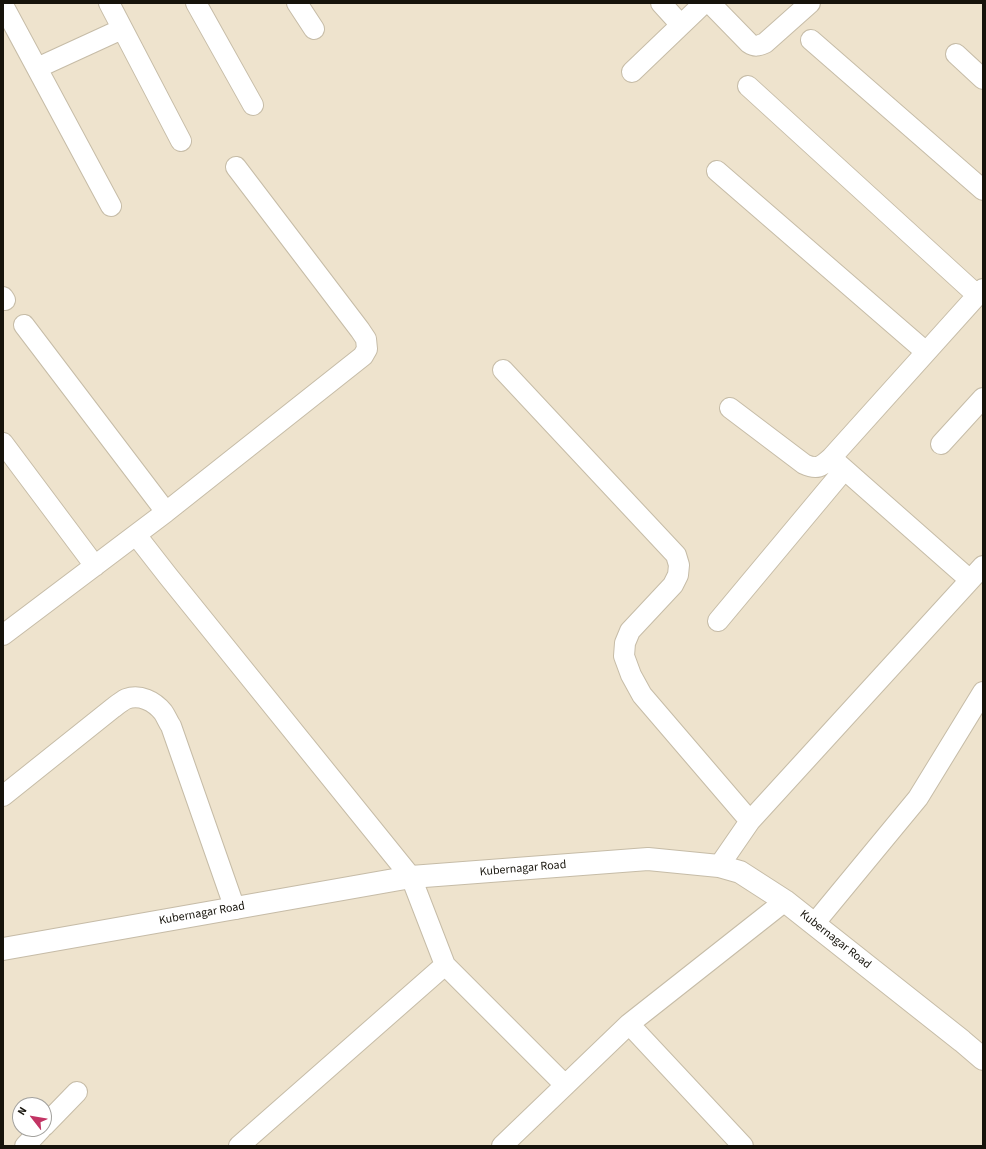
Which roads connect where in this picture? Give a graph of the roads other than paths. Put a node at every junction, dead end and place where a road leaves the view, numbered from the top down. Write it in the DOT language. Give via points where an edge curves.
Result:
graph roads {
  1 [pos="109,3"];
  2 [pos="196,3"];
  3 [pos="297,3"];
  4 [pos="661,3"];
  5 [pos="704,3"];
  6 [pos="710,3"];
  7 [pos="810,3"];
  8 [pos="3,6"];
  9 [pos="681,25"];
  10 [pos="122,29"];
  11 [pos="314,29"];
  12 [pos="811,40"];
  13 [pos="956,54"];
  14 [pos="37,68"];
  15 [pos="632,72"];
  16 [pos="983,79"];
  17 [pos="748,86"];
  18 [pos="252,105"];
  19 [pos="182,141"];
  20 [pos="236,167"];
  21 [pos="717,171"];
  22 [pos="983,190"];
  23 [pos="111,206"];
  24 [pos="980,292"];
  25 [pos="24,324"];
  26 [pos="926,352"];
  27 [pos="503,370"];
  28 [pos="980,407"];
  29 [pos="730,408"];
  30 [pos="3,443"];
  31 [pos="941,444"];
  32 [pos="838,464"];
  33 [pos="166,512"];
  34 [pos="136,535"];
  35 [pos="95,566"];
  36 [pos="976,573"];
  37 [pos="718,621"];
  38 [pos="3,635"];
  39 [pos="983,692"];
  40 [pos="3,796"];
  41 [pos="750,821"];
  42 [pos="719,866"];
  43 [pos="411,878"];
  44 [pos="785,901"];
  45 [pos="235,909"];
  46 [pos="814,924"];
  47 [pos="3,949"];
  48 [pos="445,965"];
  49 [pos="629,1024"];
  50 [pos="983,1059"];
  51 [pos="565,1085"];
  52 [pos="77,1092"];
  53 [pos="52,1118"];
  54 [pos="34,1137"];
  55 [pos="25,1146"];
  56 [pos="239,1146"];
  57 [pos="502,1146"];
  58 [pos="743,1146"];
  1 -- 10 [label="street"];
  2 -- 18 [label="street"];
  3 -- 11 [label="street"];
  4 -- 9 [label="street"];
  5 -- 9 [label="street"];
  6 -- 7 [label="street" via="749,43 759,46"];
  8 -- 14 [label="street"];
  9 -- 15 [label="street"];
  10 -- 14 [label="street"];
  10 -- 19 [label="street"];
  12 -- 22 [label="street"];
  13 -- 16 [label="street"];
  14 -- 23 [label="street"];
  17 -- 24 [label="street"];
  20 -- 33 [label="street" via="360,330 366,339 367,349 363,356"];
  21 -- 26 [label="street"];
  24 -- 26 [label="street"];
  25 -- 33 [label="street"];
  26 -- 32 [label="street"];
  27 -- 41 [label="street" via="676,555 678,575 630,631 625,643 624,656 642,694"];
  28 -- 31 [label="street"];
  29 -- 32 [label="street" via="804,464 818,468"];
  30 -- 35 [label="street"];
  32 -- 36 [label="street"];
  32 -- 37 [label="street"];
  33 -- 34 [label="street"];
  34 -- 35 [label="street"];
  34 -- 43 [label="street"];
  35 -- 38 [label="street"];
  36 -- 41 [label="street"];
  39 -- 46 [label="street" via="918,798"];
  40 -- 45 [label="street" via="126,699 145,699 163,712 171,726"];
  41 -- 42 [label="street"];
  42 -- 43 [label="street, Kubernagar Road" via="648,859"];
  42 -- 44 [label="street, Kubernagar Road" via="740,872"];
  43 -- 45 [label="street, Kubernagar Road"];
  43 -- 48 [label="street"];
  44 -- 46 [label="street, Kubernagar Road"];
  44 -- 49 [label="street"];
  45 -- 47 [label="street, Kubernagar Road"];
  46 -- 50 [label="street, Kubernagar Road"];
  48 -- 51 [label="street"];
  48 -- 56 [label="street"];
  49 -- 51 [label="street"];
  49 -- 58 [label="street"];
  51 -- 57 [label="street"];
  52 -- 53 [label="street"];
  54 -- 55 [label="street"];
}
